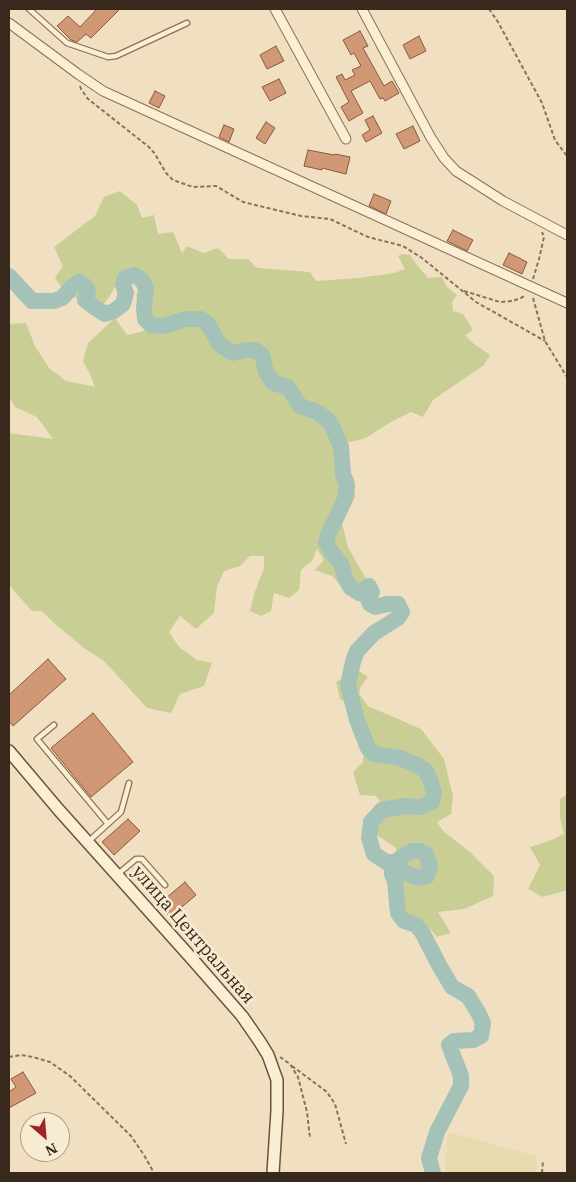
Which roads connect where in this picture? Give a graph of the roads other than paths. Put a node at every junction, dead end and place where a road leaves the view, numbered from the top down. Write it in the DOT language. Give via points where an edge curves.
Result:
graph roads {
  1 [pos="29,9"];
  2 [pos="275,9"];
  3 [pos="362,9"];
  4 [pos="9,23"];
  5 [pos="187,23"];
  6 [pos="346,139"];
  7 [pos="567,235"];
  8 [pos="567,303"];
  9 [pos="54,725"];
  10 [pos="9,751"];
  11 [pos="130,783"];
  12 [pos="108,824"];
  13 [pos="88,842"];
  14 [pos="117,874"];
  15 [pos="165,884"];
  16 [pos="273,1173"];
  1 -- 5 [label="lane" via="67,43 108,57"];
  2 -- 6 [label="street"];
  3 -- 7 [label="street" via="444,158 456,171 503,201"];
  4 -- 8 [label="street" via="103,91"];
  9 -- 12 [label="lane" via="37,740"];
  10 -- 13 [label="main road, улица Центральная"];
  11 -- 12 [label="lane" via="121,812"];
  12 -- 13 [label="lane"];
  13 -- 14 [label="main road, улица Центральная"];
  14 -- 15 [label="lane" via="136,859 142,859"];
  14 -- 16 [label="main road, улица Центральная" via="242,1016 268,1054 277,1080"];
}
